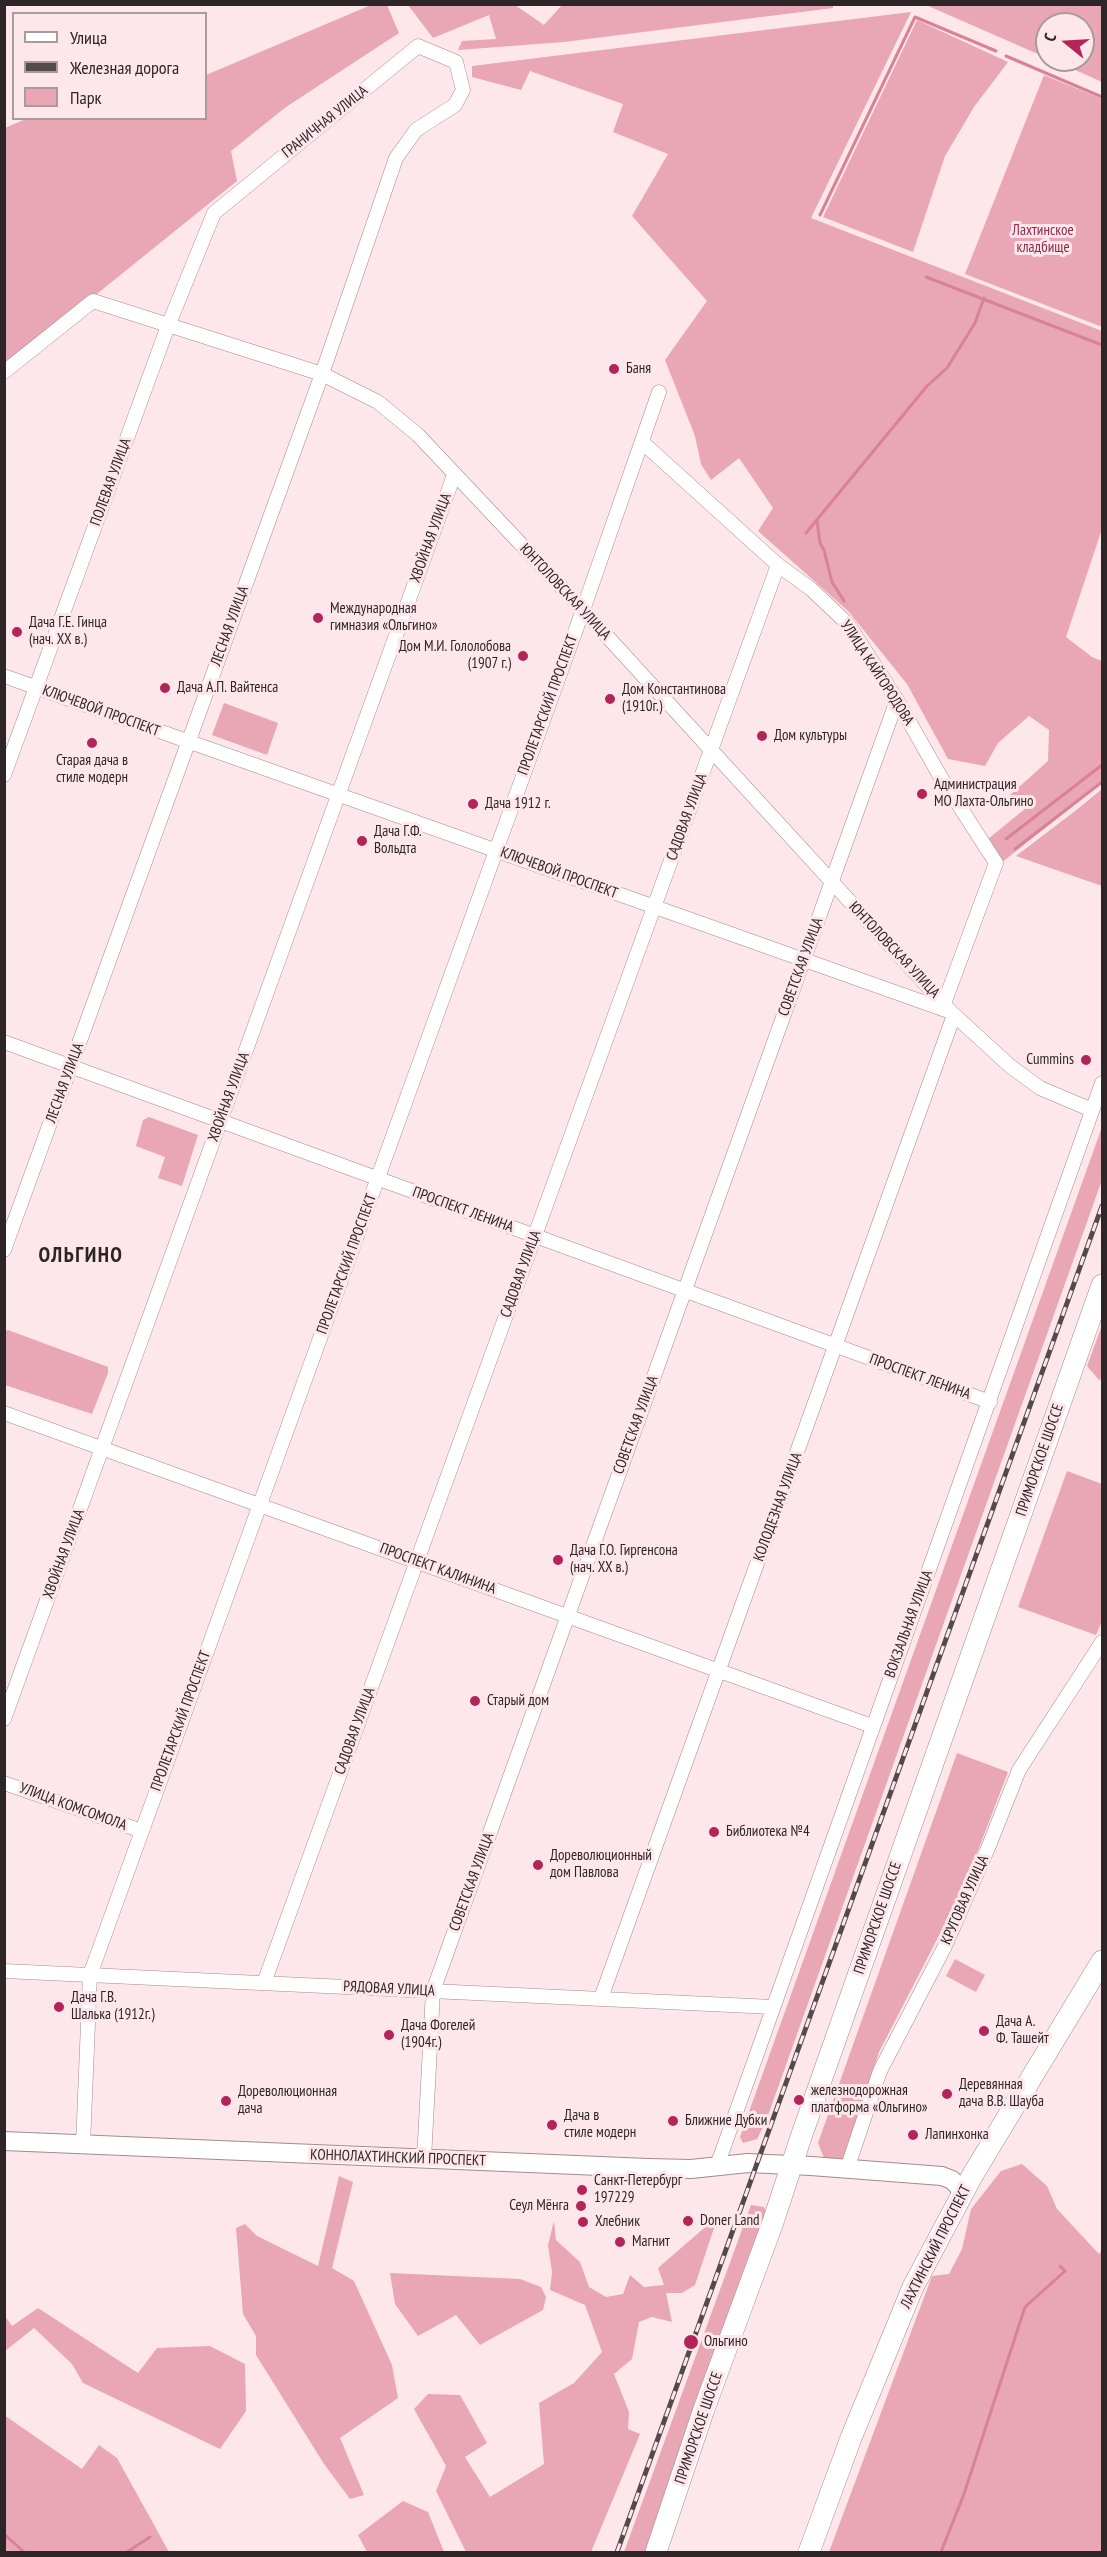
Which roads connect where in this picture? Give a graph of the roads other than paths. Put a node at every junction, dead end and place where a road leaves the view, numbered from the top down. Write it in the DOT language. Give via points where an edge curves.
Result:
graph roads {
  1 [pos="418,46"];
  2 [pos="232,197"];
  3 [pos="168,326"];
  4 [pos="4,372"];
  5 [pos="322,374"];
  6 [pos="659,392"];
  7 [pos="642,442"];
  8 [pos="454,475"];
  9 [pos="778,565"];
  10 [pos="583,610"];
  11 [pos="4,676"];
  12 [pos="36,687"];
  13 [pos="897,700"];
  14 [pos="188,742"];
  15 [pos="711,749"];
  16 [pos="4,775"];
  17 [pos="338,795"];
  18 [pos="496,851"];
  19 [pos="996,863"];
  20 [pos="831,882"];
  21 [pos="654,907"];
  22 [pos="803,960"];
  23 [pos="948,1011"];
  24 [pos="4,1042"];
  25 [pos="71,1066"];
  26 [pos="1102,1083"];
  27 [pos="1092,1110"];
  28 [pos="220,1121"];
  29 [pos="377,1178"];
  30 [pos="535,1236"];
  31 [pos="4,1250"];
  32 [pos="1102,1285"];
  33 [pos="684,1291"];
  34 [pos="835,1346"];
  35 [pos="990,1402"];
  36 [pos="4,1413"];
  37 [pos="102,1448"];
  38 [pos="260,1505"];
  39 [pos="417,1561"];
  40 [pos="568,1616"];
  41 [pos="1102,1642"];
  42 [pos="719,1670"];
  43 [pos="4,1719"];
  44 [pos="872,1726"];
  45 [pos="4,1783"];
  46 [pos="142,1831"];
  47 [pos="1102,1961"];
  48 [pos="4,1971"];
  49 [pos="90,1975"];
  50 [pos="264,1983"];
  51 [pos="433,1990"];
  52 [pos="601,1998"];
  53 [pos="773,2007"];
  54 [pos="4,2141"];
  55 [pos="83,2145"];
  56 [pos="424,2159"];
  57 [pos="791,2165"];
  58 [pos="717,2166"];
  59 [pos="847,2169"];
  60 [pos="961,2196"];
  61 [pos="656,2553"];
  62 [pos="809,2553"];
  1 -- 2 [label="street, ГРАНИЧНАЯ УЛИЦА"];
  1 -- 5 [label="street, ЛЕСНАЯ УЛИЦА" via="456,62 463,90 455,105 416,130 396,158"];
  2 -- 3 [label="street, ПОЛЕВАЯ УЛИЦА" via="214,213"];
  3 -- 4 [label="street, ЮНТОЛОВСКАЯ УЛИЦА" via="93,301"];
  3 -- 5 [label="street, ЮНТОЛОВСКАЯ УЛИЦА"];
  3 -- 12 [label="street, ПОЛЕВАЯ УЛИЦА"];
  5 -- 8 [label="street, ЮНТОЛОВСКАЯ УЛИЦА" via="378,402 418,435"];
  5 -- 14 [label="street, ЛЕСНАЯ УЛИЦА"];
  6 -- 7 [label="street, ПРОЛЕТАРСКИЙ ПРОСПЕКТ"];
  7 -- 9 [label="street, УЛИЦА КАЙГОРОДОВА"];
  7 -- 10 [label="street, ПРОЛЕТАРСКИЙ ПРОСПЕКТ"];
  8 -- 10 [label="street, ЮНТОЛОВСКАЯ УЛИЦА"];
  8 -- 17 [label="street, ХВОЙНАЯ УЛИЦА"];
  9 -- 13 [label="street, УЛИЦА КАЙГОРОДОВА" via="848,624"];
  9 -- 15 [label="street, САДОВАЯ УЛИЦА"];
  10 -- 15 [label="street, ЮНТОЛОВСКАЯ УЛИЦА"];
  10 -- 18 [label="street, ПРОЛЕТАРСКИЙ ПРОСПЕКТ"];
  11 -- 12 [label="street, КЛЮЧЕВОЙ ПРОСПЕКТ"];
  12 -- 14 [label="street, КЛЮЧЕВОЙ ПРОСПЕКТ"];
  12 -- 16 [label="street, ПОЛЕВАЯ УЛИЦА"];
  13 -- 19 [label="street, УЛИЦА КАЙГОРОДОВА" via="940,777"];
  13 -- 20 [label="street, СОВЕТСКАЯ УЛИЦА"];
  14 -- 17 [label="street, КЛЮЧЕВОЙ ПРОСПЕКТ"];
  14 -- 25 [label="street, ЛЕСНАЯ УЛИЦА"];
  15 -- 20 [label="street, ЮНТОЛОВСКАЯ УЛИЦА"];
  15 -- 21 [label="street, САДОВАЯ УЛИЦА"];
  17 -- 18 [label="street, КЛЮЧЕВОЙ ПРОСПЕКТ"];
  17 -- 28 [label="street, ХВОЙНАЯ УЛИЦА"];
  18 -- 21 [label="street, КЛЮЧЕВОЙ ПРОСПЕКТ"];
  18 -- 29 [label="street, ПРОЛЕТАРСКИЙ ПРОСПЕКТ"];
  19 -- 23 [label="street, КОЛОДЕЗНАЯ УЛИЦА"];
  20 -- 22 [label="street, СОВЕТСКАЯ УЛИЦА"];
  20 -- 23 [label="street, ЮНТОЛОВСКАЯ УЛИЦА"];
  21 -- 22 [label="street, КЛЮЧЕВОЙ ПРОСПЕКТ"];
  21 -- 30 [label="street, САДОВАЯ УЛИЦА"];
  22 -- 23 [label="street, КЛЮЧЕВОЙ ПРОСПЕКТ"];
  22 -- 33 [label="street, СОВЕТСКАЯ УЛИЦА"];
  23 -- 27 [label="street, КЛЮЧЕВОЙ ПРОСПЕКТ" via="1040,1088"];
  23 -- 34 [label="street, КОЛОДЕЗНАЯ УЛИЦА"];
  24 -- 25 [label="street, ПРОСПЕКТ ЛЕНИНА"];
  25 -- 28 [label="street, ПРОСПЕКТ ЛЕНИНА"];
  25 -- 31 [label="street, ЛЕСНАЯ УЛИЦА"];
  26 -- 27 [label="street, ВОКЗАЛЬНАЯ УЛИЦА"];
  27 -- 35 [label="street, ВОКЗАЛЬНАЯ УЛИЦА"];
  28 -- 29 [label="street, ПРОСПЕКТ ЛЕНИНА"];
  28 -- 37 [label="street, ХВОЙНАЯ УЛИЦА"];
  29 -- 30 [label="street, ПРОСПЕКТ ЛЕНИНА"];
  29 -- 38 [label="street, ПРОЛЕТАРСКИЙ ПРОСПЕКТ"];
  30 -- 33 [label="street, ПРОСПЕКТ ЛЕНИНА"];
  30 -- 39 [label="street, САДОВАЯ УЛИЦА"];
  32 -- 57 [label="main road, ПРИМОРСКОЕ ШОССЕ"];
  33 -- 34 [label="street, ПРОСПЕКТ ЛЕНИНА"];
  33 -- 40 [label="street, СОВЕТСКАЯ УЛИЦА"];
  34 -- 35 [label="street, ПРОСПЕКТ ЛЕНИНА"];
  34 -- 42 [label="street, КОЛОДЕЗНАЯ УЛИЦА"];
  35 -- 44 [label="street, ВОКЗАЛЬНАЯ УЛИЦА"];
  36 -- 37 [label="street, ПРОСПЕКТ КАЛИНИНА"];
  37 -- 38 [label="street, ПРОСПЕКТ КАЛИНИНА"];
  37 -- 43 [label="street, ХВОЙНАЯ УЛИЦА"];
  38 -- 39 [label="street, ПРОСПЕКТ КАЛИНИНА"];
  38 -- 46 [label="street, ПРОЛЕТАРСКИЙ ПРОСПЕКТ"];
  39 -- 40 [label="street, ПРОСПЕКТ КАЛИНИНА"];
  39 -- 50 [label="street, САДОВАЯ УЛИЦА"];
  40 -- 42 [label="street, ПРОСПЕКТ КАЛИНИНА"];
  40 -- 51 [label="street, СОВЕТСКАЯ УЛИЦА"];
  41 -- 59 [label="street, КРУГОВАЯ УЛИЦА" via="1018,1770 945,1946 880,2071"];
  42 -- 44 [label="street, ПРОСПЕКТ КАЛИНИНА"];
  42 -- 52 [label="street, КОЛОДЕЗНАЯ УЛИЦА"];
  44 -- 53 [label="street, ВОКЗАЛЬНАЯ УЛИЦА"];
  45 -- 46 [label="street, УЛИЦА КОМСОМОЛА"];
  46 -- 49 [label="street, ПРОЛЕТАРСКИЙ ПРОСПЕКТ"];
  47 -- 60 [label="main road, ЛАХТИНСКИЙ ПРОСПЕКТ"];
  48 -- 49 [label="street, РЯДОВАЯ УЛИЦА"];
  49 -- 50 [label="street, РЯДОВАЯ УЛИЦА"];
  49 -- 55 [label="street, ПРОЛЕТАРСКИЙ ПРОСПЕКТ"];
  50 -- 51 [label="street, РЯДОВАЯ УЛИЦА"];
  51 -- 52 [label="street, РЯДОВАЯ УЛИЦА"];
  51 -- 56 [label="street, СОВЕТСКАЯ УЛИЦА"];
  52 -- 53 [label="street, РЯДОВАЯ УЛИЦА"];
  53 -- 58 [label="street, ВОКЗАЛЬНАЯ УЛИЦА"];
  54 -- 55 [label="main road, КОННОЛАХТИНСКИЙ ПРОСПЕКТ"];
  55 -- 56 [label="main road, КОННОЛАХТИНСКИЙ ПРОСПЕКТ"];
  56 -- 58 [label="main road, КОННОЛАХТИНСКИЙ ПРОСПЕКТ" via="691,2169"];
  57 -- 58 [label="main road, КОННОЛАХТИНСКИЙ ПРОСПЕКТ"];
  57 -- 59 [label="main road, КОННОЛАХТИНСКИЙ ПРОСПЕКТ"];
  57 -- 61 [label="main road, ПРИМОРСКОЕ ШОССЕ"];
  59 -- 60 [label="main road, КОННОЛАХТИНСКИЙ ПРОСПЕКТ" via="942,2176 959,2187"];
  60 -- 62 [label="main road, ЛАХТИНСКИЙ ПРОСПЕКТ" via="913,2287"];
}
